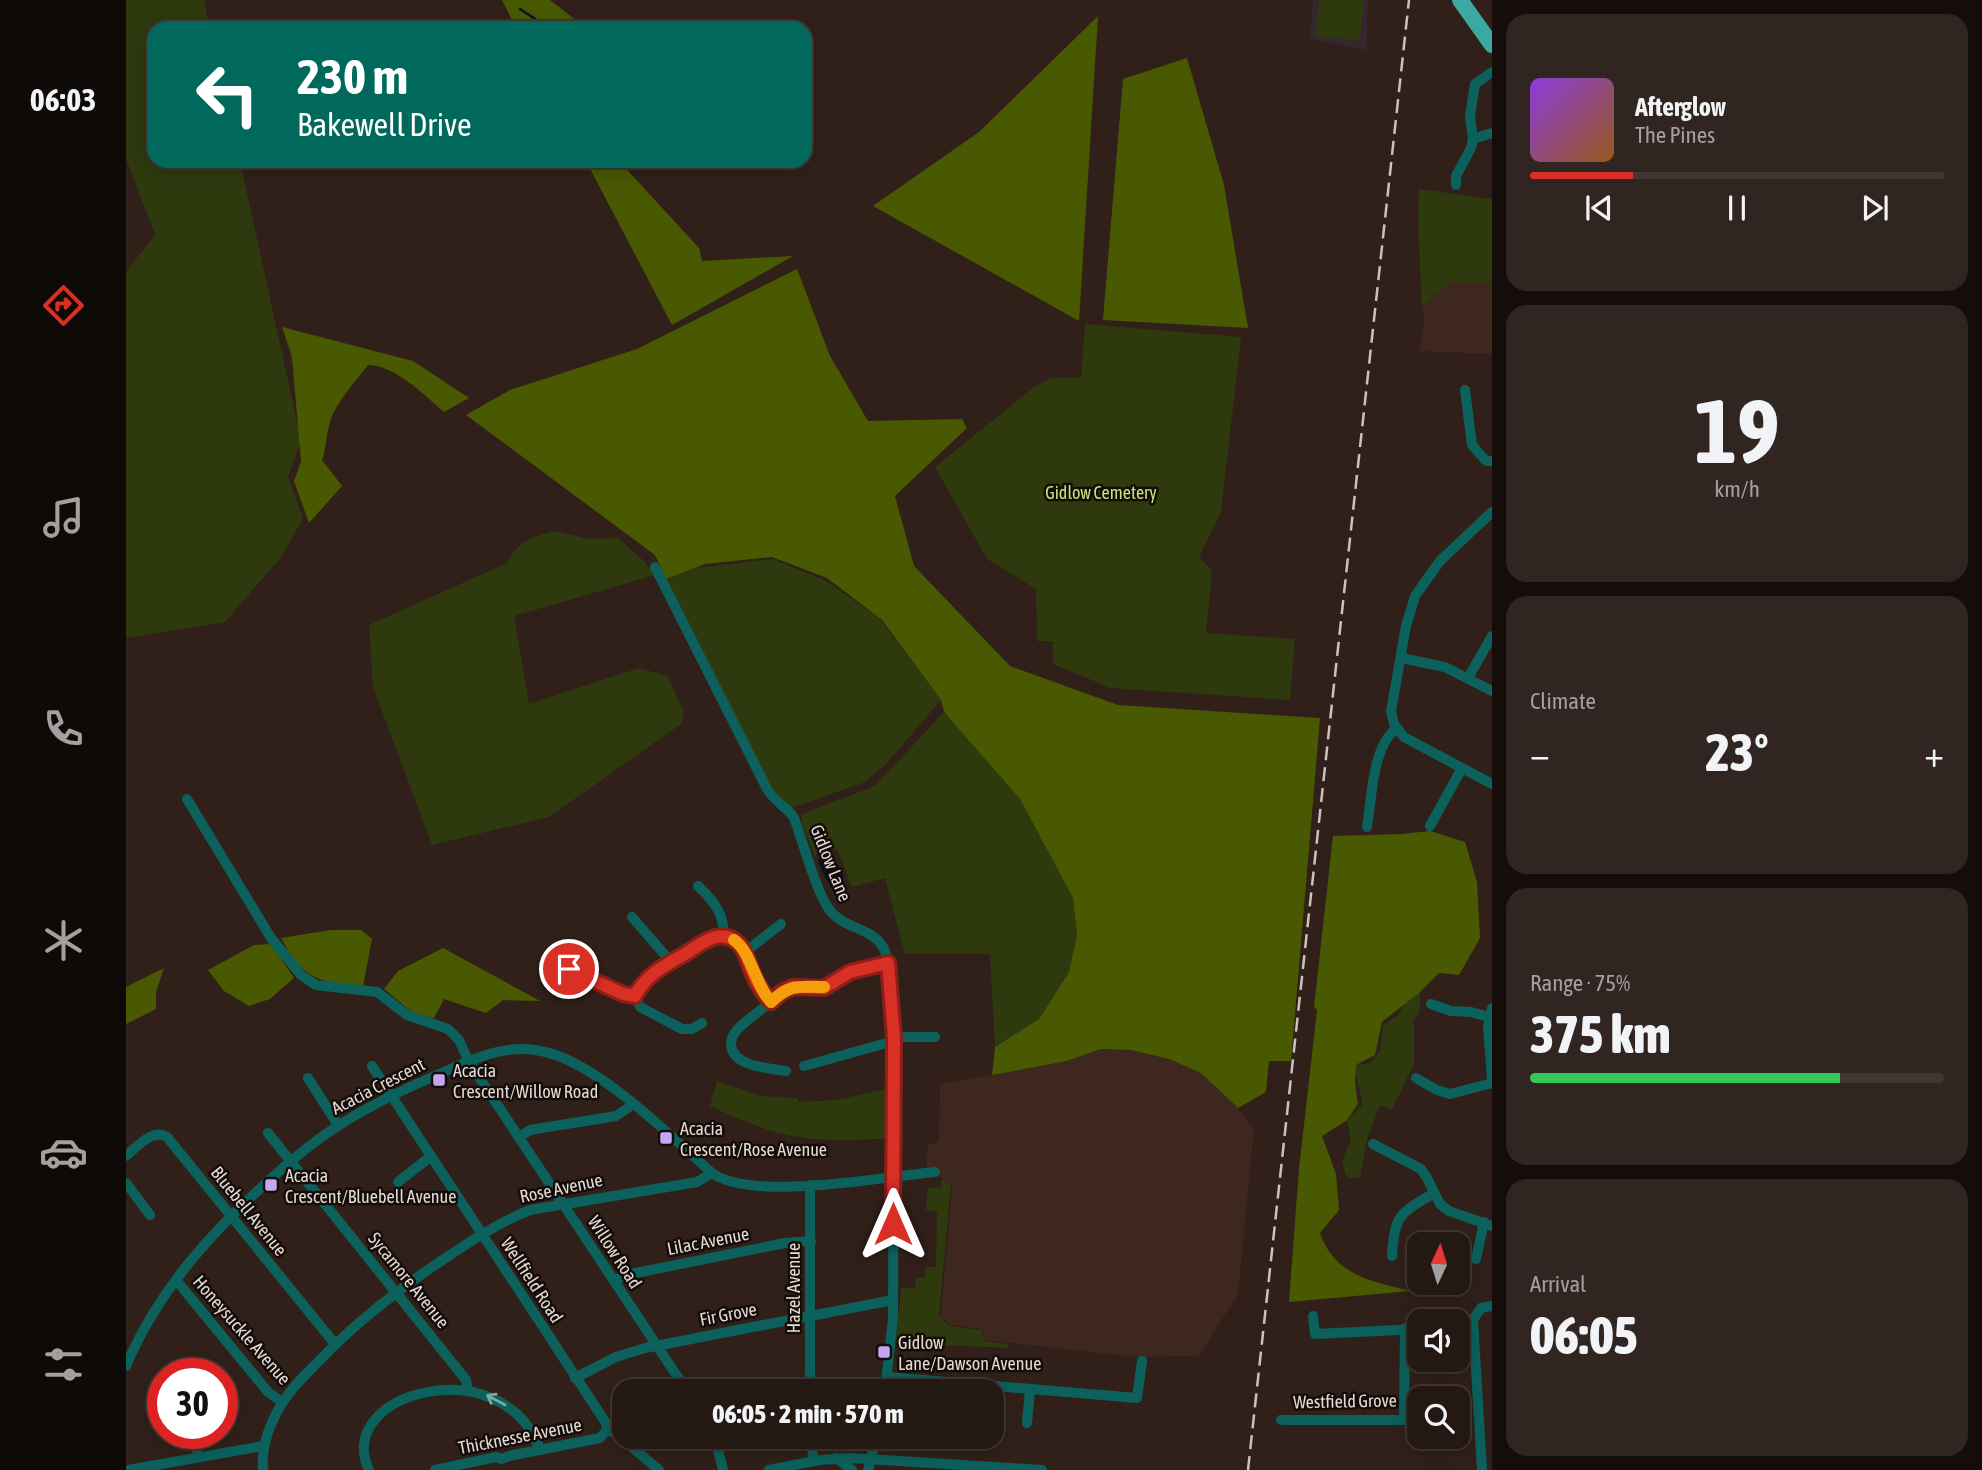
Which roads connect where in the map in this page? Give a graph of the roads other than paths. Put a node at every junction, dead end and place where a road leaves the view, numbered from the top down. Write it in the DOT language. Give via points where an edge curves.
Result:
graph roads {
  1 [pos="1460,0"];
  2 [pos="1490,37"];
  3 [pos="1492,72"];
  4 [pos="1492,132"];
  5 [pos="1473,139"];
  6 [pos="1456,185"];
  7 [pos="1465,390"];
  8 [pos="1492,461"];
  9 [pos="1492,512"];
  10 [pos="655,567"];
  11 [pos="1492,636"];
  12 [pos="1401,658"];
  13 [pos="1468,678"];
  14 [pos="1492,691"];
  15 [pos="1396,729"];
  16 [pos="1462,768"];
  17 [pos="1492,784"];
  18 [pos="187,799"];
  19 [pos="1435,823"];
  20 [pos="1367,827"];
  21 [pos="698,886"];
  22 [pos="632,917"];
  23 [pos="781,924"];
  24 [pos="724,936"];
  25 [pos="746,952"];
  26 [pos="671,962"];
  27 [pos="888,963"];
  28 [pos="570,973"];
  29 [pos="635,996"];
  30 [pos="771,1002"];
  31 [pos="1430,1004"];
  32 [pos="1490,1013"];
  33 [pos="702,1023"];
  34 [pos="935,1038"];
  35 [pos="894,1039"];
  36 [pos="469,1062"];
  37 [pos="372,1066"];
  38 [pos="804,1066"];
  39 [pos="786,1071"];
  40 [pos="308,1078"];
  41 [pos="1492,1081"];
  42 [pos="1421,1085"];
  43 [pos="391,1096"];
  44 [pos="632,1105"];
  45 [pos="338,1125"];
  46 [pos="268,1133"];
  47 [pos="519,1137"];
  48 [pos="1373,1144"];
  49 [pos="126,1156"];
  50 [pos="430,1157"];
  51 [pos="291,1161"];
  52 [pos="712,1172"];
  53 [pos="936,1172"];
  54 [pos="894,1176"];
  55 [pos="398,1182"];
  56 [pos="126,1183"];
  57 [pos="810,1185"];
  58 [pos="1434,1193"];
  59 [pos="562,1204"];
  60 [pos="150,1214"];
  61 [pos="231,1216"];
  62 [pos="1488,1224"];
  63 [pos="481,1234"];
  64 [pos="811,1241"];
  65 [pos="1390,1249"];
  66 [pos="1476,1259"];
  67 [pos="176,1280"];
  68 [pos="614,1281"];
  69 [pos="395,1291"];
  70 [pos="893,1300"];
  71 [pos="1492,1306"];
  72 [pos="810,1316"];
  73 [pos="1313,1316"];
  74 [pos="1405,1328"];
  75 [pos="1470,1335"];
  76 [pos="1474,1335"];
  77 [pos="335,1344"];
  78 [pos="656,1346"];
  79 [pos="1142,1361"];
  80 [pos="126,1366"];
  81 [pos="887,1377"];
  82 [pos="575,1378"];
  83 [pos="679,1379"];
  84 [pos="810,1379"];
  85 [pos="468,1390"];
  86 [pos="1030,1390"];
  87 [pos="282,1402"];
  88 [pos="1479,1405"];
  89 [pos="1492,1405"];
  90 [pos="1281,1420"];
  91 [pos="1027,1423"];
  92 [pos="607,1430"];
  93 [pos="263,1446"];
  94 [pos="197,1449"];
  95 [pos="718,1449"];
  96 [pos="812,1449"];
  97 [pos="873,1449"];
  98 [pos="540,1450"];
  99 [pos="198,1456"];
  100 [pos="836,1458"];
  101 [pos="871,1458"];
  102 [pos="813,1461"];
  103 [pos="504,1465"];
  104 [pos="128,1470"];
  105 [pos="262,1470"];
  106 [pos="369,1470"];
  107 [pos="435,1470"];
  108 [pos="659,1470"];
  109 [pos="723,1470"];
  110 [pos="768,1470"];
  111 [pos="852,1470"];
  112 [pos="868,1470"];
  113 [pos="1042,1470"];
  114 [pos="1482,1470"];
  1 -- 2 [label="highway"];
  3 -- 5 [label="street" via="1475,84 1470,116"];
  4 -- 5 [label="street"];
  5 -- 6 [label="street"];
  7 -- 8 [label="street" via="1472,445 1486,461"];
  9 -- 12 [label="street" via="1419,587"];
  10 -- 27 [label="street, Gidlow Lane" via="767,789 794,818 828,908 840,920 879,940"];
  11 -- 13 [label="street"];
  12 -- 13 [label="street" via="1445,667"];
  12 -- 15 [label="street" via="1391,711"];
  13 -- 14 [label="street"];
  15 -- 16 [label="street"];
  15 -- 20 [label="street" via="1378,754"];
  16 -- 17 [label="street"];
  16 -- 19 [label="street"];
  18 -- 36 [label="street, Willow Road" via="271,938 301,975 316,985 377,992 407,1015 448,1029"];
  21 -- 24 [label="street" via="723,919"];
  22 -- 26 [label="street"];
  23 -- 25 [label="street"];
  24 -- 25 [label="street"];
  24 -- 26 [label="street" via="710,938"];
  25 -- 30 [label="street" via="753,975"];
  26 -- 29 [label="street" via="644,981"];
  27 -- 30 [label="street" via="850,972 824,988 793,987"];
  27 -- 35 [label="street, Gidlow Lane"];
  28 -- 29 [label="street"];
  29 -- 33 [label="street" via="640,1007 682,1029"];
  30 -- 39 [label="street" via="736,1031 731,1048 744,1062"];
  31 -- 32 [label="street" via="1451,1011"];
  32 -- 41 [label="street"];
  34 -- 35 [label="street"];
  35 -- 38 [label="street"];
  35 -- 54 [label="street, Gidlow Lane"];
  36 -- 43 [label="street, Acacia Crescent"];
  36 -- 44 [label="street, Acacia Crescent" via="508,1049 553,1053 590,1072"];
  36 -- 47 [label="street, Willow Road"];
  37 -- 43 [label="street, Wellfield Road"];
  40 -- 45 [label="street"];
  41 -- 42 [label="street" via="1450,1094"];
  43 -- 45 [label="street, Acacia Crescent"];
  43 -- 50 [label="street, Wellfield Road"];
  44 -- 47 [label="street" via="616,1116 530,1130"];
  44 -- 52 [label="street, Acacia Crescent"];
  45 -- 51 [label="street, Acacia Crescent"];
  46 -- 51 [label="street, Sycamore Avenue"];
  47 -- 59 [label="street, Willow Road"];
  48 -- 58 [label="street" via="1383,1154 1421,1169"];
  49 -- 61 [label="street, Bluebell Avenue" via="161,1133"];
  50 -- 55 [label="street"];
  50 -- 63 [label="street, Wellfield Road"];
  51 -- 61 [label="street, Acacia Crescent"];
  51 -- 69 [label="street, Sycamore Avenue"];
  52 -- 57 [label="street" via="738,1184"];
  52 -- 59 [label="street, Rose Avenue" via="697,1182"];
  53 -- 54 [label="street"];
  54 -- 57 [label="street"];
  54 -- 70 [label="street, Gidlow Lane"];
  56 -- 60 [label="street"];
  57 -- 64 [label="street, Hazel Avenue"];
  58 -- 62 [label="street" via="1449,1211"];
  58 -- 65 [label="street" via="1404,1211"];
  59 -- 63 [label="street, Rose Avenue" via="530,1210"];
  59 -- 68 [label="street, Willow Road"];
  61 -- 67 [label="street, Acacia Crescent"];
  61 -- 77 [label="street, Bluebell Avenue"];
  62 -- 66 [label="street"];
  63 -- 69 [label="street, Rose Avenue"];
  63 -- 82 [label="street, Wellfield Road"];
  64 -- 68 [label="street, Lilac Avenue"];
  64 -- 72 [label="street, Hazel Avenue"];
  67 -- 80 [label="street, Acacia Crescent"];
  67 -- 87 [label="street, Honeysuckle Avenue" via="268,1392"];
  68 -- 78 [label="street, Willow Road"];
  69 -- 77 [label="street, Rose Avenue"];
  69 -- 85 [label="street, Sycamore Avenue" via="466,1380"];
  70 -- 72 [label="street, Fir Grove"];
  70 -- 81 [label="street, Gidlow Lane"];
  71 -- 76 [label="street" via="1475,1313"];
  72 -- 78 [label="street, Fir Grove"];
  72 -- 84 [label="street, Hazel Avenue"];
  73 -- 74 [label="street" via="1315,1339"];
  74 -- 90 [label="street, Westfield Grove" via="1404,1420"];
  75 -- 76 [label="street"];
  76 -- 88 [label="street"];
  77 -- 87 [label="street, Rose Avenue"];
  78 -- 82 [label="street, Fir Grove" via="616,1357"];
  78 -- 83 [label="street, Willow Road"];
  79 -- 86 [label="street" via="1137,1398"];
  81 -- 86 [label="street"];
  82 -- 92 [label="street, Wellfield Road"];
  98 -- 85 [label="street, one-way" via="519,1416 497,1400"];
  85 -- 106 [label="street" via="422,1392 387,1409 372,1424 365,1441"];
  86 -- 91 [label="street"];
  87 -- 93 [label="street, Rose Avenue"];
  88 -- 89 [label="street"];
  88 -- 114 [label="street"];
  92 -- 98 [label="street, Thicknesse Avenue" via="600,1438"];
  92 -- 108 [label="street, Wellfield Road"];
  93 -- 99 [label="street"];
  93 -- 105 [label="street, Rose Avenue"];
  94 -- 99 [label="street"];
  95 -- 109 [label="street"];
  96 -- 102 [label="street"];
  97 -- 101 [label="street"];
  98 -- 103 [label="street, Thicknesse Avenue"];
  99 -- 104 [label="street"];
  100 -- 101 [label="street"];
  100 -- 102 [label="street"];
  100 -- 111 [label="street"];
  101 -- 112 [label="street"];
  101 -- 113 [label="street"];
  102 -- 110 [label="street"];
  103 -- 107 [label="street, Thicknesse Avenue" via="496,1457"];
}
